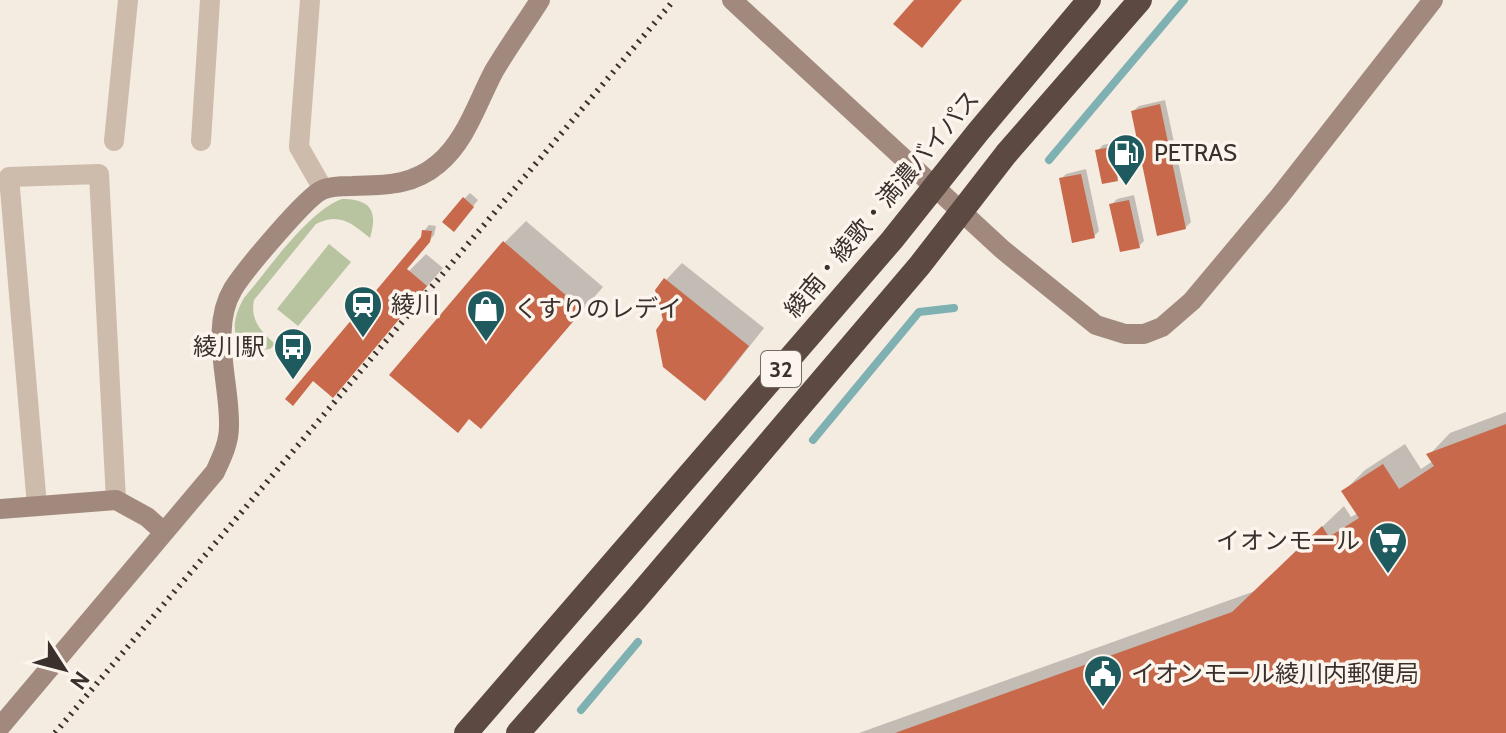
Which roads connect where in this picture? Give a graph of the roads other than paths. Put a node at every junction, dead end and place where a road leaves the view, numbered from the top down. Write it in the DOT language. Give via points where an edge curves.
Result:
graph roads {
  1 [pos="128,0"];
  2 [pos="210,0"];
  3 [pos="305,0"];
  4 [pos="540,0"];
  5 [pos="1089,0"];
  6 [pos="1140,0"];
  7 [pos="1433,0"];
  8 [pos="735,1"];
  9 [pos="114,141"];
  10 [pos="201,141"];
  11 [pos="934,187"];
  12 [pos="323,189"];
  13 [pos="961,211"];
  14 [pos="116,500"];
  15 [pos="37,506"];
  16 [pos="0,509"];
  17 [pos="164,532"];
  18 [pos="0,727"];
  19 [pos="466,733"];
  20 [pos="518,733"];
  1 -- 9 [label="street"];
  2 -- 10 [label="street"];
  3 -- 12 [label="street" via="299,147"];
  4 -- 12 [label="street" via="441,163 397,185"];
  5 -- 11 [label="highway, 綾南・綾歌・満濃バイパス / 32"];
  6 -- 13 [label="highway, 32"];
  7 -- 13 [label="street" via="1260,220 1192,301 1162,327 1125,334 1096,325"];
  8 -- 11 [label="street"];
  11 -- 13 [label="street"];
  11 -- 19 [label="highway, 綾南・綾歌・満濃バイパス / 32"];
  12 -- 17 [label="street" via="302,206 233,288 222,331 227,447 215,472"];
  13 -- 20 [label="highway, 32"];
  14 -- 15 [label="street"];
  14 -- 15 [label="street" via="99,174 9,177"];
  14 -- 17 [label="street"];
  15 -- 16 [label="street"];
  17 -- 18 [label="street"];
}
